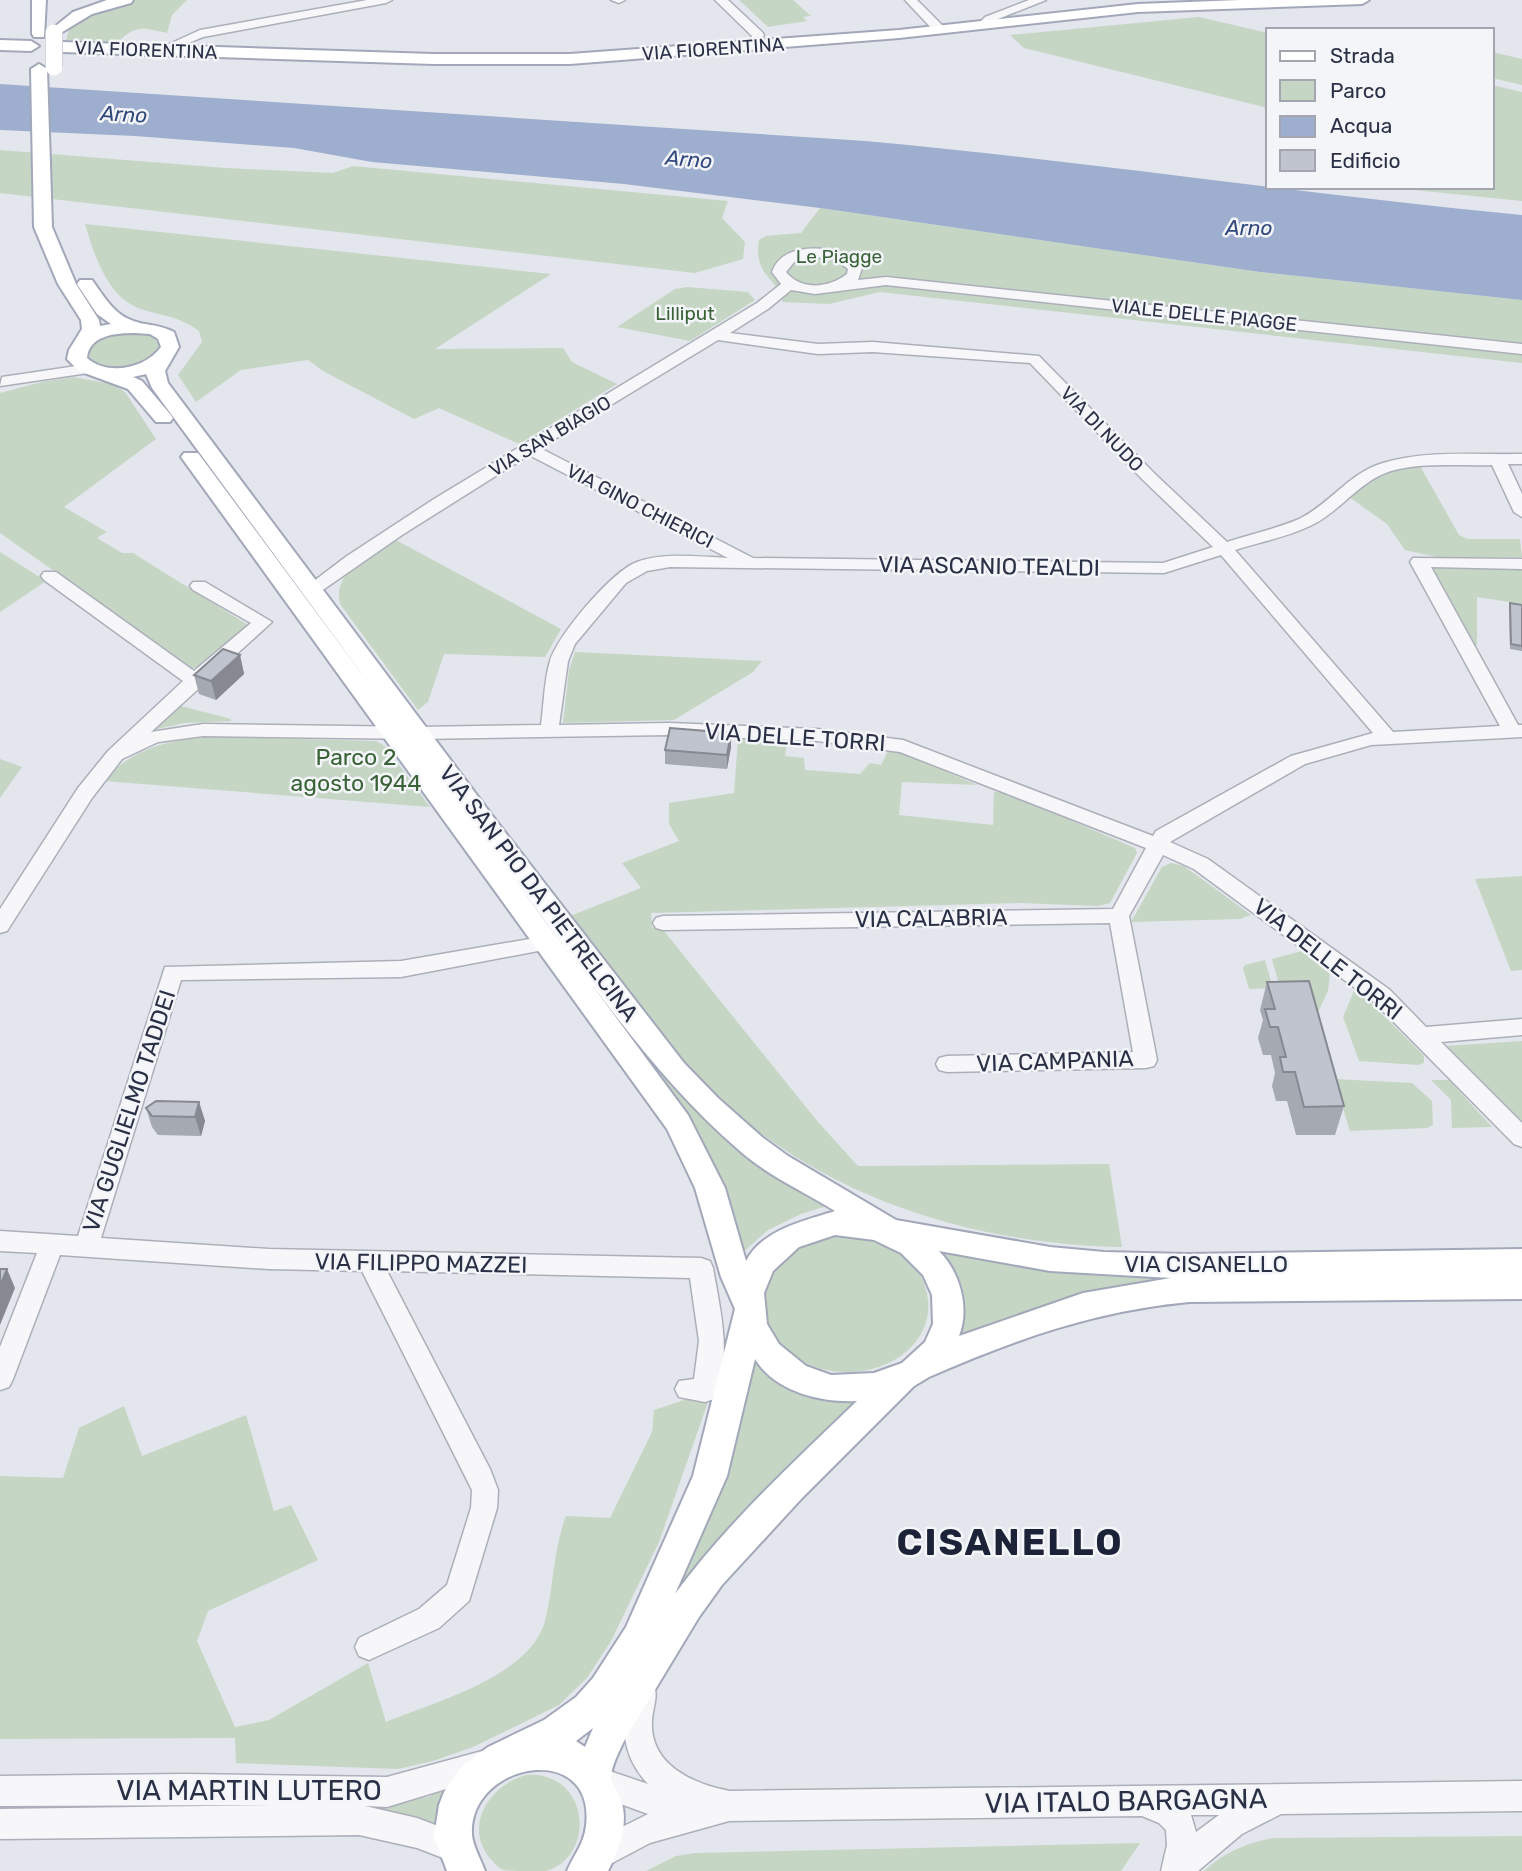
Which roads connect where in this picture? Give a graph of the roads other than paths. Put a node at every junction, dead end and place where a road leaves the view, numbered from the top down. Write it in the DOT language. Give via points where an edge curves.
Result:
graph roads {
  1 [pos="53,0"];
  2 [pos="126,0"];
  3 [pos="386,0"];
  4 [pos="721,0"];
  5 [pos="911,0"];
  6 [pos="1040,0"];
  7 [pos="1330,0"];
  8 [pos="1362,0"];
  9 [pos="37,3"];
  10 [pos="983,24"];
  11 [pos="939,29"];
  12 [pos="54,33"];
  13 [pos="755,41"];
  14 [pos="0,45"];
  15 [pos="30,46"];
  16 [pos="62,47"];
  17 [pos="160,51"];
  18 [pos="46,68"];
  19 [pos="57,241"];
  20 [pos="855,270"];
  21 [pos="886,281"];
  22 [pos="790,283"];
  23 [pos="839,286"];
  24 [pos="128,327"];
  25 [pos="713,335"];
  26 [pos="82,344"];
  27 [pos="1522,349"];
  28 [pos="159,361"];
  29 [pos="98,371"];
  30 [pos="1,383"];
  31 [pos="530,449"];
  32 [pos="1522,459"];
  33 [pos="1498,460"];
  34 [pos="1522,512"];
  35 [pos="1224,548"];
  36 [pos="750,562"];
  37 [pos="1522,564"];
  38 [pos="50,576"];
  39 [pos="199,586"];
  40 [pos="311,590"];
  41 [pos="194,680"];
  42 [pos="1517,731"];
  43 [pos="549,732"];
  44 [pos="406,733"];
  45 [pos="1387,737"];
  46 [pos="115,755"];
  47 [pos="1157,845"];
  48 [pos="1119,916"];
  49 [pos="663,923"];
  50 [pos="0,926"];
  51 [pos="547,943"];
  52 [pos="1522,1027"];
  53 [pos="1422,1035"];
  54 [pos="947,1064"];
  55 [pos="1522,1138"];
  56 [pos="890,1231"];
  57 [pos="0,1241"];
  58 [pos="52,1245"];
  59 [pos="86,1248"];
  60 [pos="1522,1261"];
  61 [pos="370,1263"];
  62 [pos="1522,1286"];
  63 [pos="748,1308"];
  64 [pos="912,1372"];
  65 [pos="0,1379"];
  66 [pos="688,1390"];
  67 [pos="369,1647"];
  68 [pos="647,1673"];
  69 [pos="507,1756"];
  70 [pos="594,1780"];
  71 [pos="0,1791"];
  72 [pos="1522,1796"];
  73 [pos="1283,1799"];
  74 [pos="1124,1801"];
  75 [pos="719,1804"];
  76 [pos="0,1824"];
  77 [pos="461,1859"];
  78 [pos="591,1864"];
  79 [pos="1175,1871"];
  1 -- 12 [label="main road"];
  2 -- 12 [label="main road" via="82,12"];
  3 -- 17 [label="street" via="217,30"];
  4 -- 13 [label="street"];
  5 -- 11 [label="street"];
  6 -- 10 [label="street"];
  7 -- 8 [label="main road, VIA FIORENTINA"];
  7 -- 10 [label="main road, VIA FIORENTINA" via="1138,8"];
  9 -- 18 [label="main road"];
  10 -- 11 [label="main road, VIA FIORENTINA"];
  11 -- 13 [label="main road, VIA FIORENTINA" via="780,44"];
  12 -- 18 [label="main road, bridge"];
  13 -- 17 [label="main road, VIA FIORENTINA" via="581,59 523,60"];
  14 -- 15 [label="main road"];
  16 -- 17 [label="main road, VIA FIORENTINA"];
  18 -- 19 [label="main road" via="42,217"];
  19 -- 24 [label="main road" via="95,299"];
  19 -- 26 [label="main road" via="67,284 90,320 91,329"];
  20 -- 21 [label="street, VIALE DELLE PIAGGE"];
  20 -- 22 [label="street, VIALE DELLE PIAGGE" via="835,255 801,254 781,265 780,275"];
  20 -- 23 [label="street" via="852,279"];
  21 -- 23 [label="street, VIALE DELLE PIAGGE"];
  21 -- 27 [label="street, VIALE DELLE PIAGGE"];
  22 -- 23 [label="street, VIALE DELLE PIAGGE" via="815,289"];
  22 -- 25 [label="street, VIA SAN BIAGIO"];
  24 -- 26 [label="main road" via="105,331"];
  24 -- 28 [label="main road, VIA SAN PIO DA PIETRELCINA" via="154,329 167,337 169,350"];
  25 -- 31 [label="street, VIA SAN BIAGIO"];
  25 -- 35 [label="street, VIA DI NUDO" via="818,349 873,347 1034,359"];
  26 -- 29 [label="main road" via="77,359"];
  26 -- 30 [label="street" via="55,363"];
  28 -- 29 [label="main road" via="134,371"];
  28 -- 40 [label="main road, VIA SAN PIO DA PIETRELCINA" via="155,371 159,384"];
  29 -- 30 [label="street" via="56,372"];
  29 -- 44 [label="main road, VIA SAN PIO DA PIETRELCINA" via="128,380 147,396"];
  31 -- 36 [label="street, VIA GINO CHIERICI"];
  31 -- 40 [label="street, VIA SAN BIAGIO" via="414,518"];
  32 -- 33 [label="street, VIA ASCANIO TEALDI"];
  33 -- 34 [label="street"];
  33 -- 35 [label="street, VIA ASCANIO TEALDI" via="1387,467 1364,477 1306,522"];
  35 -- 36 [label="street, VIA ASCANIO TEALDI" via="1159,568"];
  35 -- 45 [label="street, VIA DI NUDO"];
  36 -- 43 [label="street, VIA ASCANIO TEALDI" via="660,562 620,579 562,652"];
  37 -- 42 [label="street" via="1419,562"];
  38 -- 41 [label="street"];
  39 -- 41 [label="street" via="263,622"];
  40 -- 44 [label="main road, VIA SAN PIO DA PIETRELCINA"];
  41 -- 46 [label="street"];
  42 -- 45 [label="street"];
  43 -- 44 [label="street, VIA DELLE TORRI"];
  43 -- 47 [label="street, VIA DELLE TORRI" via="737,730 897,744"];
  44 -- 46 [label="street, VIA DELLE TORRI" via="191,731 154,737"];
  44 -- 51 [label="main road, VIA SAN PIO DA PIETRELCINA"];
  44 -- 56 [label="main road, VIA SAN PIO DA PIETRELCINA" via="686,1083 765,1155"];
  45 -- 47 [label="street" via="1297,760 1183,823"];
  46 -- 50 [label="street" via="85,793"];
  47 -- 48 [label="street"];
  47 -- 53 [label="street, VIA DELLE TORRI" via="1191,858 1264,908 1375,990"];
  48 -- 49 [label="street, VIA CALABRIA"];
  48 -- 54 [label="street, VIA CAMPANIA" via="1146,1060"];
  51 -- 59 [label="street, VIA GUGLIELMO TADDEI" via="401,969 173,972"];
  51 -- 63 [label="main road, VIA SAN PIO DA PIETRELCINA" via="683,1132 710,1188"];
  52 -- 53 [label="street"];
  53 -- 55 [label="street, VIA DELLE TORRI"];
  56 -- 60 [label="main road, VIA CISANELLO" via="1104,1264"];
  56 -- 63 [label="main road" via="862,1223 835,1223 786,1239 760,1264 750,1284"];
  56 -- 64 [label="main road" via="911,1241 931,1259 949,1298 942,1340"];
  57 -- 58 [label="street, VIA FILIPPO MAZZEI"];
  58 -- 59 [label="street, VIA FILIPPO MAZZEI"];
  58 -- 65 [label="street"];
  59 -- 61 [label="street, VIA FILIPPO MAZZEI"];
  61 -- 66 [label="street, VIA FILIPPO MAZZEI" via="701,1268 712,1341 705,1391"];
  61 -- 67 [label="street" via="481,1477 485,1498 459,1592 451,1603"];
  62 -- 64 [label="main road, VIA CISANELLO" via="1157,1292 1043,1316"];
  63 -- 64 [label="main road" via="761,1346 775,1362 804,1380 851,1390 874,1388"];
  63 -- 69 [label="main road" via="710,1476 638,1639 589,1709 557,1733"];
  64 -- 68 [label="main road" via="721,1560"];
  68 -- 70 [label="main road" via="611,1729"];
  68 -- 75 [label="street, VIA ITALO BARGAGNA" via="637,1724 641,1748 671,1784"];
  69 -- 70 [label="main road" via="541,1750 561,1754"];
  69 -- 71 [label="street, VIA MARTIN LUTERO" via="387,1792"];
  69 -- 77 [label="main road" via="477,1775 464,1794 456,1815"];
  70 -- 75 [label="street, VIA ITALO BARGAGNA" via="644,1799"];
  70 -- 78 [label="main road" via="602,1797 605,1831"];
  72 -- 73 [label="street, VIA ITALO BARGAGNA"];
  73 -- 74 [label="street, VIA ITALO BARGAGNA"];
  73 -- 79 [label="street" via="1230,1824"];
  74 -- 75 [label="street, VIA ITALO BARGAGNA"];
  74 -- 79 [label="street" via="1158,1806 1180,1824 1184,1840"];
  75 -- 78 [label="street, VIA ITALO BARGAGNA" via="645,1830"];
  76 -- 77 [label="street, VIA MARTIN LUTERO" via="359,1821 403,1829"];
}
